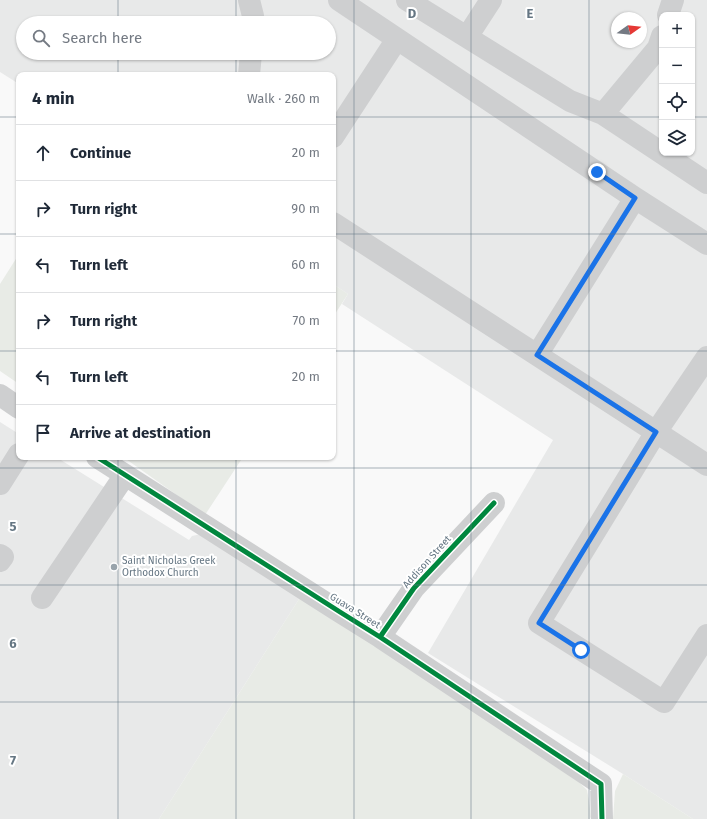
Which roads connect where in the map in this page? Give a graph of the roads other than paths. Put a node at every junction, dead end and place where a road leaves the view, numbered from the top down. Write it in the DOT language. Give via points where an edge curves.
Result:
graph roads {
  1 [pos="249,0"];
  2 [pos="339,0"];
  3 [pos="407,0"];
  4 [pos="491,0"];
  5 [pos="673,0"];
  6 [pos="669,12"];
  7 [pos="253,16"];
  8 [pos="466,37"];
  9 [pos="397,39"];
  10 [pos="659,45"];
  11 [pos="250,60"];
  12 [pos="249,72"];
  13 [pos="603,114"];
  14 [pos="336,132"];
  15 [pos="707,183"];
  16 [pos="635,198"];
  17 [pos="336,225"];
  18 [pos="707,244"];
  19 [pos="537,355"];
  20 [pos="705,363"];
  21 [pos="0,395"];
  22 [pos="16,406"];
  23 [pos="656,432"];
  24 [pos="16,459"];
  25 [pos="102,460"];
  26 [pos="707,465"];
  27 [pos="126,475"];
  28 [pos="0,484"];
  29 [pos="494,503"];
  30 [pos="0,555"];
  31 [pos="0,561"];
  32 [pos="42,598"];
  33 [pos="707,635"];
  34 [pos="380,637"];
  35 [pos="602,819"];
  1 -- 7 [label="street"];
  2 -- 9 [label="street"];
  3 -- 8 [label="street"];
  4 -- 8 [label="street"];
  5 -- 6 [label="street"];
  8 -- 13 [label="street" via="570,101"];
  9 -- 14 [label="street"];
  9 -- 16 [label="street"];
  10 -- 13 [label="street"];
  11 -- 12 [label="street"];
  13 -- 15 [label="street"];
  16 -- 18 [label="street"];
  16 -- 19 [label="street"];
  17 -- 19 [label="street"];
  19 -- 23 [label="street"];
  20 -- 23 [label="street"];
  21 -- 22 [label="street"];
  23 -- 26 [label="street"];
  23 -- 33 [label="street" via="539,623 664,702"];
  24 -- 28 [label="street"];
  25 -- 27 [label="street, Guava Street"];
  27 -- 32 [label="street"];
  27 -- 34 [label="street, Guava Street"];
  29 -- 34 [label="street, Addison Street" via="414,588"];
  30 -- 31 [label="street"];
  34 -- 35 [label="street, Guava Street" via="601,784"];
}
